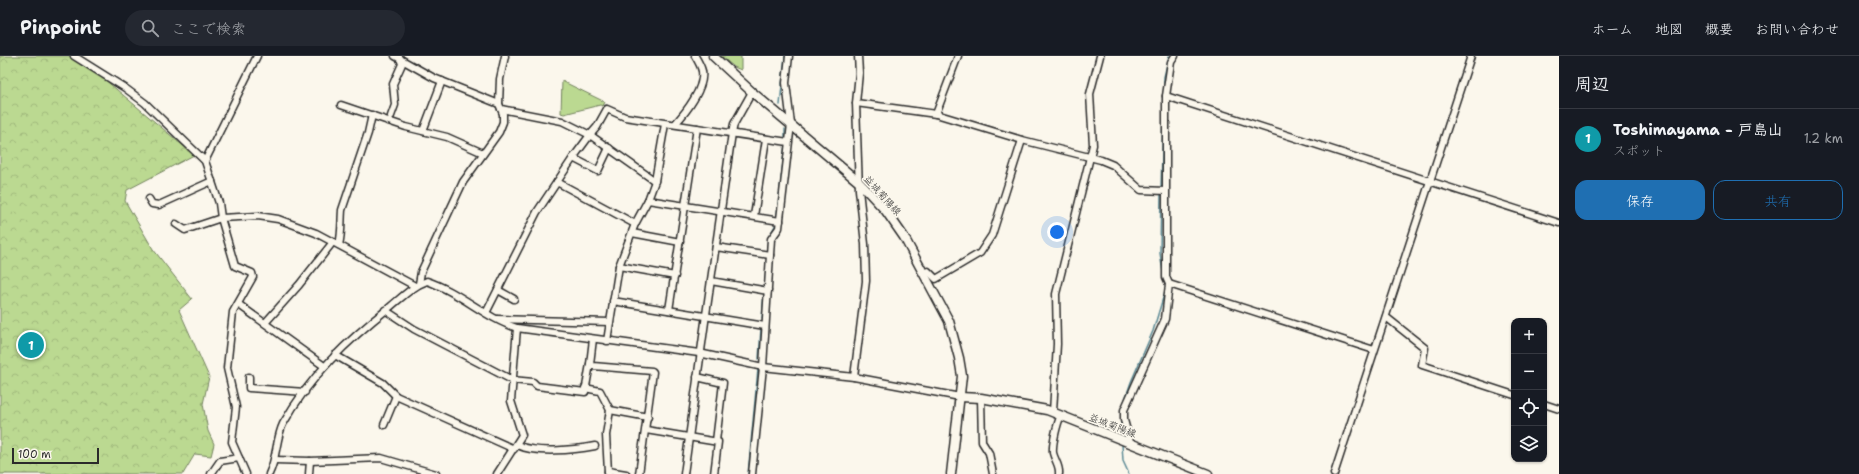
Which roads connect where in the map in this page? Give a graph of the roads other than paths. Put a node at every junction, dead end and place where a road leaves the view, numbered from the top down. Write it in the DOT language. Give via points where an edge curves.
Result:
graph roads {
  1 [pos="74,56"];
  2 [pos="257,56"];
  3 [pos="505,56"];
  4 [pos="695,56"];
  5 [pos="713,56"];
  6 [pos="789,56"];
  7 [pos="858,56"];
  8 [pos="958,56"];
  9 [pos="1100,56"];
  10 [pos="1175,56"];
  11 [pos="1471,56"];
  12 [pos="397,57"];
  13 [pos="442,81"];
  14 [pos="752,92"];
  15 [pos="1166,96"];
  16 [pos="856,103"];
  17 [pos="342,105"];
  18 [pos="500,107"];
  19 [pos="936,114"];
  20 [pos="372,115"];
  21 [pos="391,116"];
  22 [pos="665,124"];
  23 [pos="675,124"];
  24 [pos="790,124"];
  25 [pos="697,128"];
  26 [pos="423,131"];
  27 [pos="732,134"];
  28 [pos="590,135"];
  29 [pos="766,139"];
  30 [pos="1022,140"];
  31 [pos="788,142"];
  32 [pos="609,148"];
  33 [pos="483,153"];
  34 [pos="1090,156"];
  35 [pos="573,158"];
  36 [pos="205,160"];
  37 [pos="1430,180"];
  38 [pos="212,181"];
  39 [pos="655,181"];
  40 [pos="557,182"];
  41 [pos="860,183"];
  42 [pos="1162,191"];
  43 [pos="149,199"];
  44 [pos="648,200"];
  45 [pos="685,206"];
  46 [pos="721,211"];
  47 [pos="754,216"];
  48 [pos="221,218"];
  49 [pos="780,220"];
  50 [pos="1559,223"];
  51 [pos="176,224"];
  52 [pos="635,224"];
  53 [pos="632,233"];
  54 [pos="333,242"];
  55 [pos="680,242"];
  56 [pos="339,245"];
  57 [pos="716,247"];
  58 [pos="770,255"];
  59 [pos="619,266"];
  60 [pos="924,273"];
  61 [pos="675,276"];
  62 [pos="711,281"];
  63 [pos="1169,284"];
  64 [pos="417,285"];
  65 [pos="498,290"];
  66 [pos="768,291"];
  67 [pos="514,299"];
  68 [pos="614,301"];
  69 [pos="238,304"];
  70 [pos="385,310"];
  71 [pos="669,310"];
  72 [pos="486,313"];
  73 [pos="706,316"];
  74 [pos="1386,318"];
  75 [pos="495,319"];
  76 [pos="610,322"];
  77 [pos="265,323"];
  78 [pos="765,326"];
  79 [pos="517,328"];
  80 [pos="593,339"];
  81 [pos="607,341"];
  82 [pos="1374,350"];
  83 [pos="699,353"];
  84 [pos="335,355"];
  85 [pos="590,364"];
  86 [pos="324,366"];
  87 [pos="763,367"];
  88 [pos="696,376"];
  89 [pos="249,377"];
  90 [pos="854,377"];
  91 [pos="512,380"];
  92 [pos="585,388"];
  93 [pos="305,392"];
  94 [pos="1511,394"];
  95 [pos="396,396"];
  96 [pos="960,397"];
  97 [pos="981,398"];
  98 [pos="1547,405"];
  99 [pos="1559,409"];
  100 [pos="610,410"];
  101 [pos="1057,414"];
  102 [pos="648,417"];
  103 [pos="384,425"];
  104 [pos="646,430"];
  105 [pos="688,436"];
  106 [pos="716,441"];
  107 [pos="1128,442"];
  108 [pos="595,446"];
  109 [pos="516,447"];
  110 [pos="239,458"];
  111 [pos="275,460"];
  112 [pos="310,461"];
  113 [pos="608,473"];
  114 [pos="211,474"];
  115 [pos="246,474"];
  116 [pos="269,474"];
  117 [pos="309,474"];
  118 [pos="436,474"];
  119 [pos="497,474"];
  120 [pos="626,474"];
  121 [pos="639,474"];
  122 [pos="684,474"];
  123 [pos="714,474"];
  124 [pos="752,474"];
  125 [pos="951,474"];
  126 [pos="993,474"];
  127 [pos="1059,474"];
  128 [pos="1208,474"];
  129 [pos="1334,474"];
  1 -- 36 [label="street" via="146,104"];
  2 -- 36 [label="street"];
  3 -- 18 [label="street" via="500,79"];
  4 -- 23 [label="street" via="702,72 700,83 688,110"];
  5 -- 14 [label="main road, 益城菊陽線"];
  6 -- 24 [label="street" via="786,82"];
  7 -- 16 [label="street"];
  8 -- 19 [label="street"];
  9 -- 34 [label="street" via="1090,94 1093,145"];
  10 -- 15 [label="street" via="1171,62"];
  11 -- 37 [label="street"];
  12 -- 13 [label="street"];
  12 -- 21 [label="street" via="402,64 393,84 395,105"];
  13 -- 18 [label="street"];
  13 -- 26 [label="street"];
  14 -- 24 [label="main road, 益城菊陽線"];
  14 -- 27 [label="street" via="734,124"];
  15 -- 37 [label="street"];
  15 -- 42 [label="street"];
  16 -- 19 [label="street"];
  16 -- 41 [label="street"];
  17 -- 20 [label="street"];
  18 -- 28 [label="street" via="562,121"];
  18 -- 33 [label="street" via="503,122 499,132"];
  19 -- 30 [label="street"];
  20 -- 26 [label="street"];
  20 -- 56 [label="street" via="342,210"];
  22 -- 23 [label="street"];
  22 -- 28 [label="street" via="625,117 606,109"];
  22 -- 39 [label="street"];
  23 -- 25 [label="street"];
  24 -- 31 [label="street"];
  24 -- 41 [label="main road, 益城菊陽線"];
  25 -- 27 [label="street"];
  25 -- 45 [label="street"];
  26 -- 33 [label="street" via="447,137"];
  27 -- 29 [label="street"];
  27 -- 46 [label="street"];
  28 -- 32 [label="street"];
  28 -- 35 [label="street"];
  29 -- 31 [label="street"];
  29 -- 47 [label="street"];
  30 -- 34 [label="street"];
  30 -- 60 [label="street" via="992,235 980,253 936,279 928,271"];
  31 -- 49 [label="street"];
  32 -- 35 [label="street" via="598,172"];
  32 -- 39 [label="street"];
  33 -- 64 [label="street" via="463,182"];
  34 -- 42 [label="street" via="1113,165 1141,190"];
  34 -- 101 [label="street" via="1056,294"];
  35 -- 40 [label="street"];
  36 -- 38 [label="street"];
  37 -- 50 [label="street"];
  37 -- 74 [label="street"];
  38 -- 43 [label="street" via="159,205 152,204"];
  38 -- 48 [label="street"];
  39 -- 44 [label="street"];
  40 -- 52 [label="street"];
  40 -- 65 [label="street" via="537,212"];
  41 -- 60 [label="main road, 益城菊陽線" via="897,225"];
  41 -- 90 [label="street" via="866,281"];
  42 -- 63 [label="street" via="1166,277"];
  44 -- 45 [label="street"];
  44 -- 52 [label="street"];
  45 -- 46 [label="street"];
  45 -- 55 [label="street"];
  46 -- 47 [label="street"];
  46 -- 57 [label="street"];
  47 -- 49 [label="street"];
  48 -- 51 [label="street" via="188,230"];
  48 -- 54 [label="street" via="274,218 298,225"];
  48 -- 69 [label="street" via="235,266 252,274 251,282"];
  49 -- 58 [label="street" via="779,228 770,240"];
  52 -- 53 [label="street"];
  53 -- 55 [label="street"];
  53 -- 59 [label="street"];
  54 -- 56 [label="street"];
  54 -- 77 [label="street"];
  55 -- 61 [label="street"];
  56 -- 64 [label="street"];
  57 -- 58 [label="street"];
  57 -- 62 [label="street"];
  58 -- 66 [label="street"];
  59 -- 61 [label="street"];
  59 -- 68 [label="street"];
  60 -- 96 [label="main road, 益城菊陽線" via="949,321 955,340 962,376"];
  61 -- 71 [label="street"];
  62 -- 66 [label="street"];
  62 -- 73 [label="street"];
  63 -- 82 [label="street"];
  63 -- 107 [label="street" via="1165,319 1124,410"];
  64 -- 70 [label="street"];
  64 -- 72 [label="street" via="427,281 435,284"];
  65 -- 67 [label="street"];
  65 -- 72 [label="street"];
  66 -- 78 [label="street"];
  68 -- 71 [label="street"];
  68 -- 76 [label="street"];
  69 -- 77 [label="street"];
  69 -- 110 [label="street" via="233,312 228,368 236,407 232,442"];
  70 -- 84 [label="street"];
  70 -- 91 [label="street" via="414,329"];
  71 -- 73 [label="street"];
  72 -- 75 [label="street"];
  73 -- 78 [label="street"];
  73 -- 83 [label="street"];
  74 -- 82 [label="street"];
  74 -- 94 [label="street" via="1425,348 1422,365"];
  75 -- 76 [label="street"];
  75 -- 79 [label="street"];
  76 -- 81 [label="street"];
  77 -- 86 [label="street"];
  78 -- 87 [label="street"];
  79 -- 80 [label="street"];
  79 -- 91 [label="street"];
  80 -- 81 [label="street"];
  80 -- 85 [label="street"];
  81 -- 83 [label="street"];
  82 -- 129 [label="street"];
  83 -- 87 [label="street"];
  83 -- 88 [label="street"];
  84 -- 86 [label="street"];
  84 -- 95 [label="street" via="383,383"];
  85 -- 92 [label="street"];
  85 -- 102 [label="street" via="652,371"];
  86 -- 93 [label="street"];
  87 -- 90 [label="street"];
  87 -- 124 [label="street"];
  88 -- 105 [label="street"];
  88 -- 106 [label="street" via="723,383"];
  89 -- 93 [label="street" via="249,388"];
  90 -- 96 [label="street"];
  91 -- 92 [label="street" via="585,392"];
  91 -- 109 [label="street" via="511,401 522,435"];
  92 -- 100 [label="street" via="600,391"];
  93 -- 111 [label="street" via="282,425"];
  95 -- 103 [label="street"];
  95 -- 109 [label="street"];
  96 -- 97 [label="main road, 益城菊陽線"];
  96 -- 125 [label="main road, 益城菊陽線"];
  97 -- 101 [label="main road, 益城菊陽線"];
  97 -- 126 [label="street" via="982,442 989,453"];
  98 -- 99 [label="street"];
  100 -- 102 [label="street"];
  100 -- 113 [label="street" via="606,436"];
  101 -- 107 [label="main road, 益城菊陽線"];
  101 -- 127 [label="street" via="1053,452 1060,468"];
  102 -- 104 [label="street"];
  104 -- 105 [label="street"];
  104 -- 121 [label="street"];
  105 -- 106 [label="street"];
  105 -- 122 [label="street"];
  106 -- 123 [label="street" via="718,443"];
  107 -- 128 [label="main road, 益城菊陽線"];
  108 -- 109 [label="street" via="533,450"];
  109 -- 119 [label="street"];
  110 -- 114 [label="street" via="220,461"];
  110 -- 115 [label="street"];
  111 -- 112 [label="street"];
  111 -- 116 [label="street"];
  112 -- 117 [label="street"];
  112 -- 118 [label="street" via="381,458"];
  113 -- 120 [label="street"];
}
